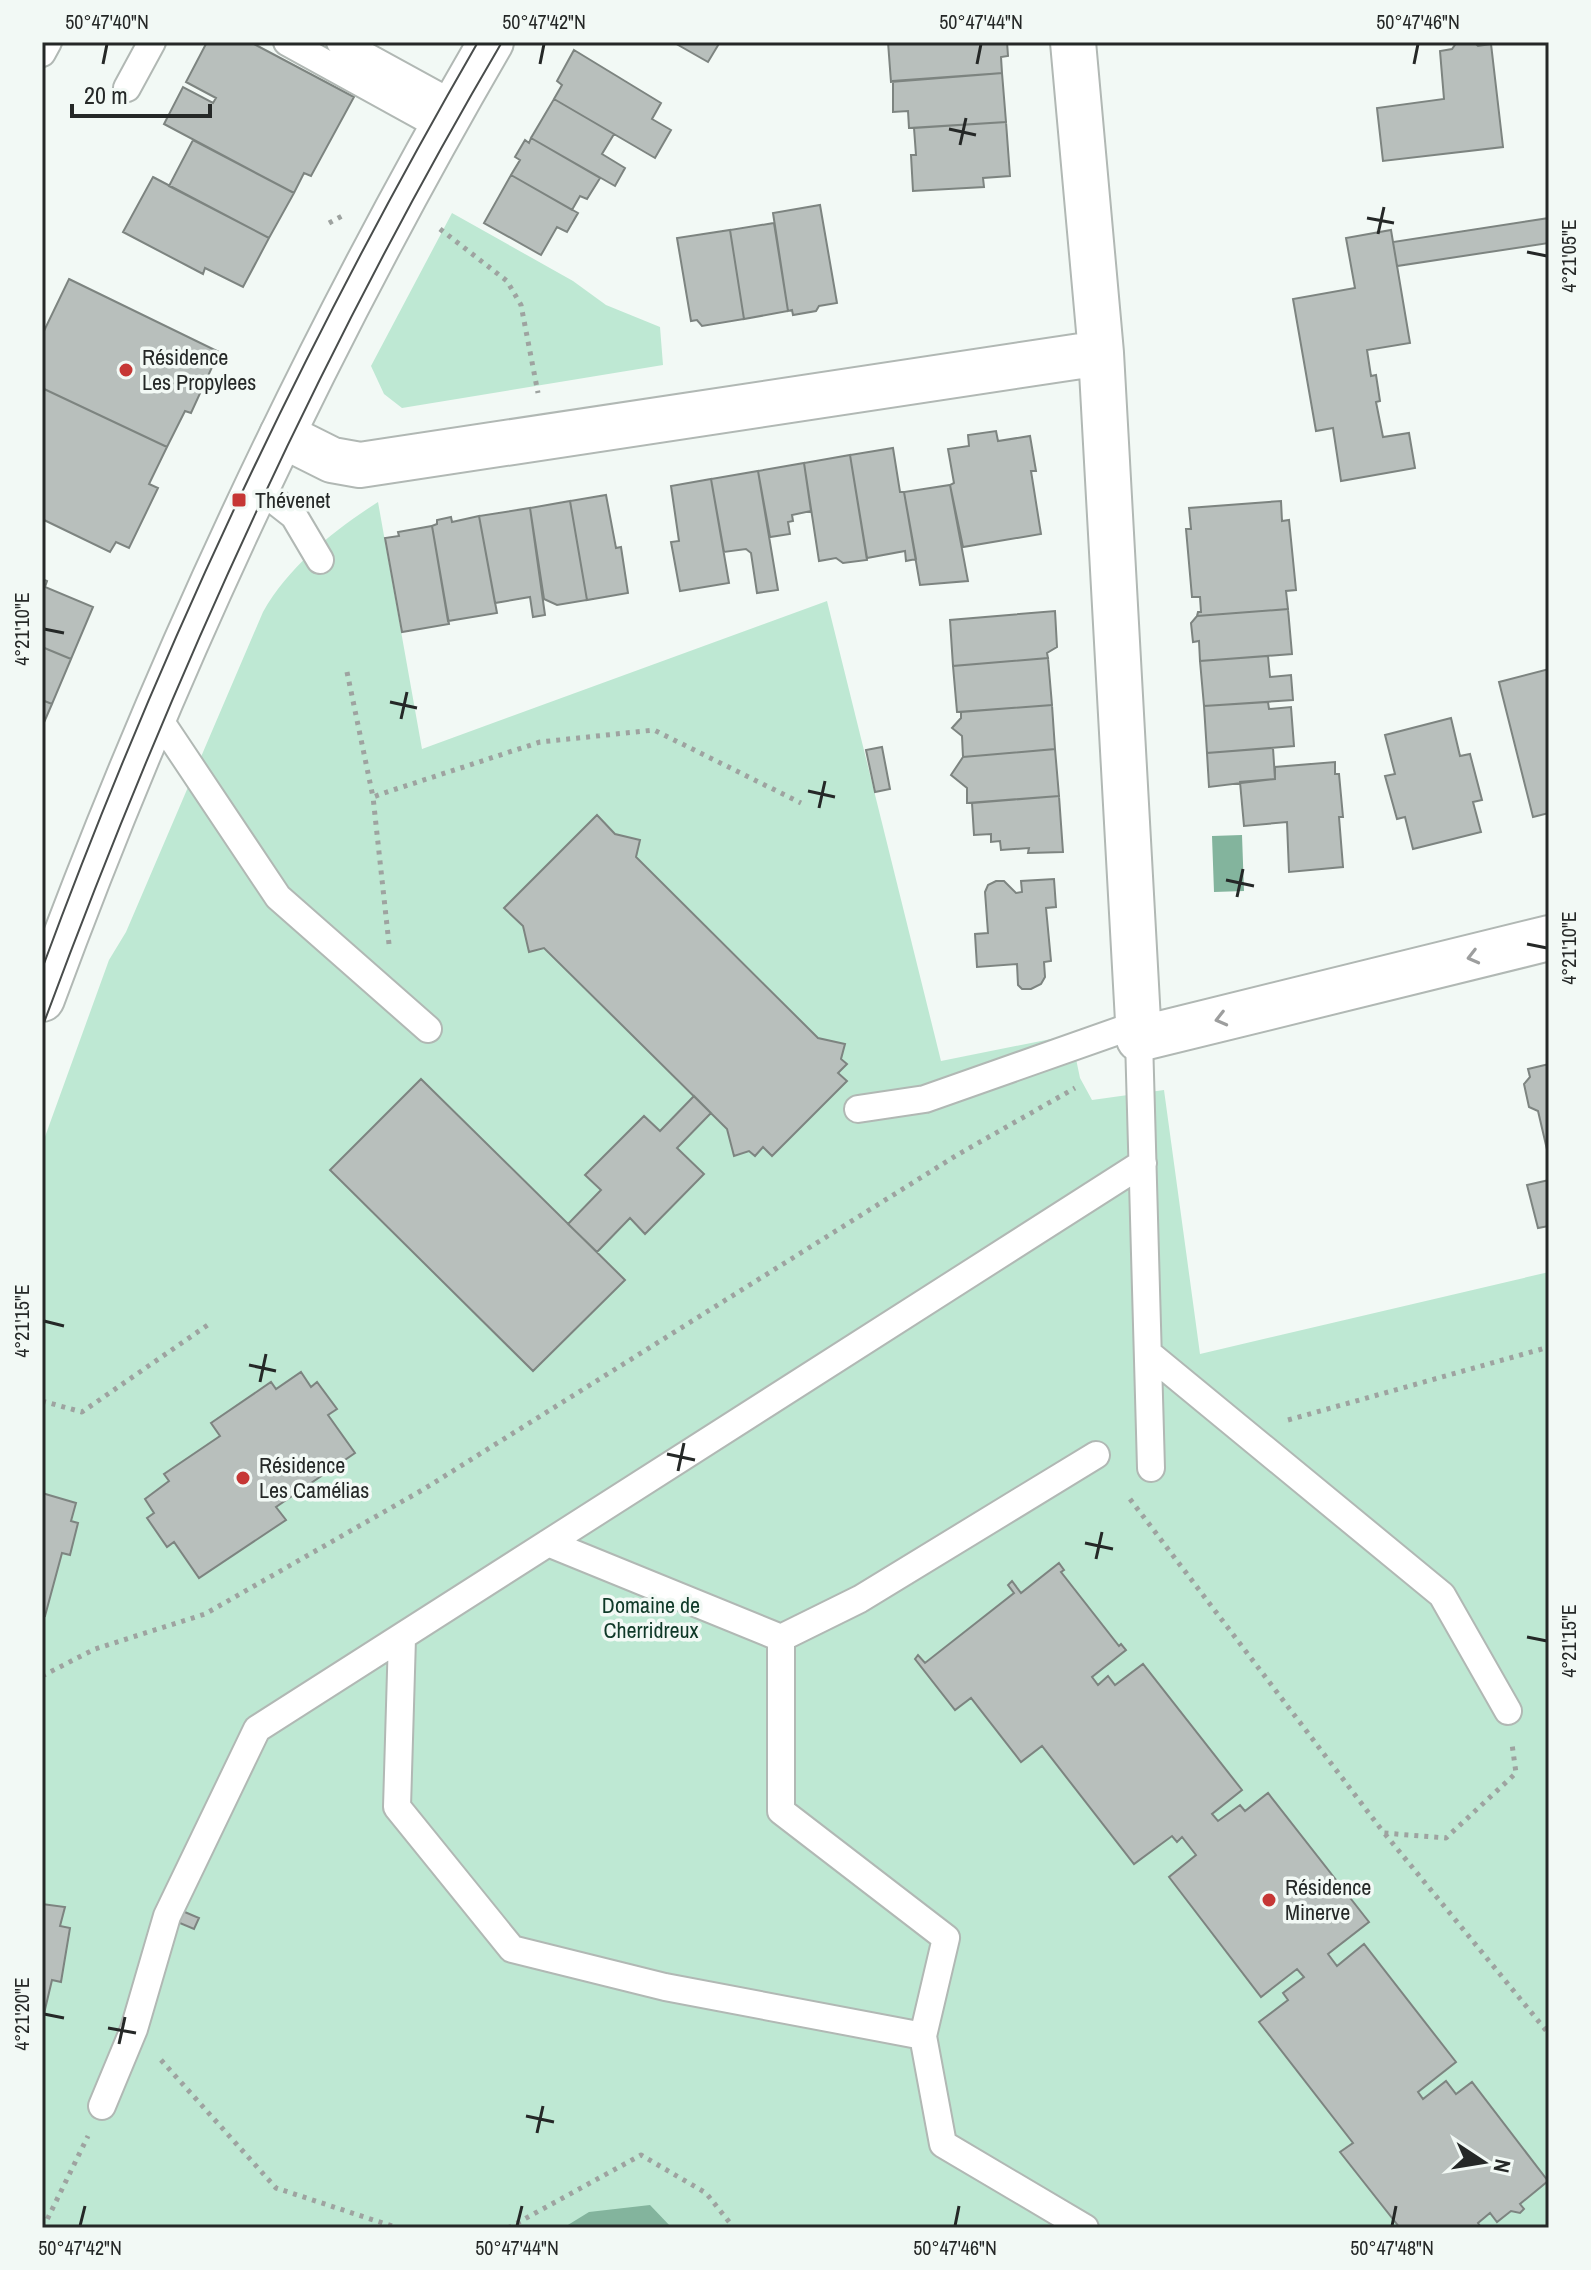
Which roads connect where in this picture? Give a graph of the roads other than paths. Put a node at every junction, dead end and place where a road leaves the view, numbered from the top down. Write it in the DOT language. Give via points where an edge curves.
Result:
graph roads {
  1 [pos="48,42"];
  2 [pos="152,42"];
  3 [pos="287,42"];
  4 [pos="340,42"];
  5 [pos="491,42"];
  6 [pos="1073,42"];
  7 [pos="42,53"];
  8 [pos="127,88"];
  9 [pos="449,116"];
  10 [pos="1101,353"];
  11 [pos="282,435"];
  12 [pos="257,487"];
  13 [pos="320,560"];
  14 [pos="155,713"];
  15 [pos="1549,938"];
  16 [pos="42,999"];
  17 [pos="428,1029"];
  18 [pos="1139,1032"];
  19 [pos="858,1109"];
  20 [pos="1143,1163"];
  21 [pos="1148,1353"];
  22 [pos="1096,1455"];
  23 [pos="1151,1468"];
  24 [pos="548,1543"];
  25 [pos="402,1638"];
  26 [pos="781,1638"];
  27 [pos="1508,1711"];
  28 [pos="923,2036"];
  29 [pos="102,2106"];
  30 [pos="1085,2228"];
  1 -- 7 [label="lane"];
  2 -- 8 [label="lane"];
  3 -- 9 [label="lane"];
  4 -- 9 [label="lane"];
  5 -- 9 [label="street"];
  6 -- 10 [label="street"];
  9 -- 11 [label="street"];
  10 -- 11 [label="street" via="360,465 332,460"];
  10 -- 18 [label="street"];
  11 -- 12 [label="street"];
  12 -- 13 [label="lane" via="294,516"];
  12 -- 14 [label="street"];
  14 -- 16 [label="street"];
  14 -- 17 [label="lane" via="278,897"];
  15 -- 18 [label="street, one-way"];
  18 -- 19 [label="lane" via="925,1099"];
  18 -- 20 [label="lane"];
  20 -- 21 [label="lane"];
  20 -- 24 [label="lane"];
  21 -- 23 [label="lane"];
  21 -- 27 [label="lane" via="1442,1595"];
  22 -- 26 [label="lane" via="860,1599"];
  24 -- 25 [label="lane"];
  24 -- 26 [label="lane"];
  25 -- 28 [label="lane" via="397,1807 512,1949 665,1987"];
  25 -- 29 [label="lane" via="257,1729 167,1916 134,2029"];
  26 -- 28 [label="lane" via="781,1811 946,1938"];
  28 -- 30 [label="lane" via="943,2144"];
}
